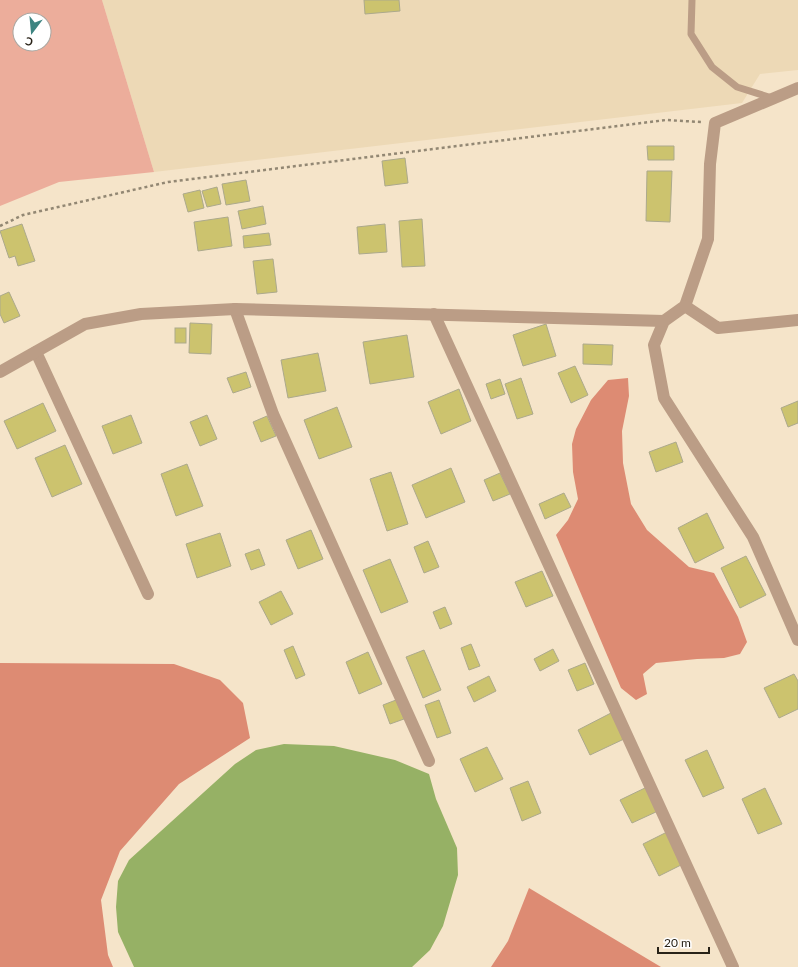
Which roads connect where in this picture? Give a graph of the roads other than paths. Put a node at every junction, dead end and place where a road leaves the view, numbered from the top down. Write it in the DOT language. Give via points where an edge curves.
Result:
graph roads {
  1 [pos="692,0"];
  2 [pos="798,88"];
  3 [pos="772,98"];
  4 [pos="685,306"];
  5 [pos="235,309"];
  6 [pos="434,314"];
  7 [pos="798,320"];
  8 [pos="664,321"];
  9 [pos="36,352"];
  10 [pos="0,372"];
  11 [pos="148,594"];
  12 [pos="798,640"];
  13 [pos="429,761"];
  14 [pos="733,967"];
  1 -- 3 [label="lane" via="691,34 712,67 737,87"];
  2 -- 3 [label="street"];
  3 -- 4 [label="street" via="715,123 710,164 708,239"];
  4 -- 7 [label="street" via="718,328"];
  4 -- 8 [label="street"];
  5 -- 6 [label="street"];
  5 -- 9 [label="street" via="141,314 85,324"];
  5 -- 13 [label="street" via="273,414"];
  6 -- 8 [label="street"];
  6 -- 14 [label="street"];
  8 -- 12 [label="street" via="654,345 664,398 753,537"];
  9 -- 10 [label="street"];
  9 -- 11 [label="street"];
}
